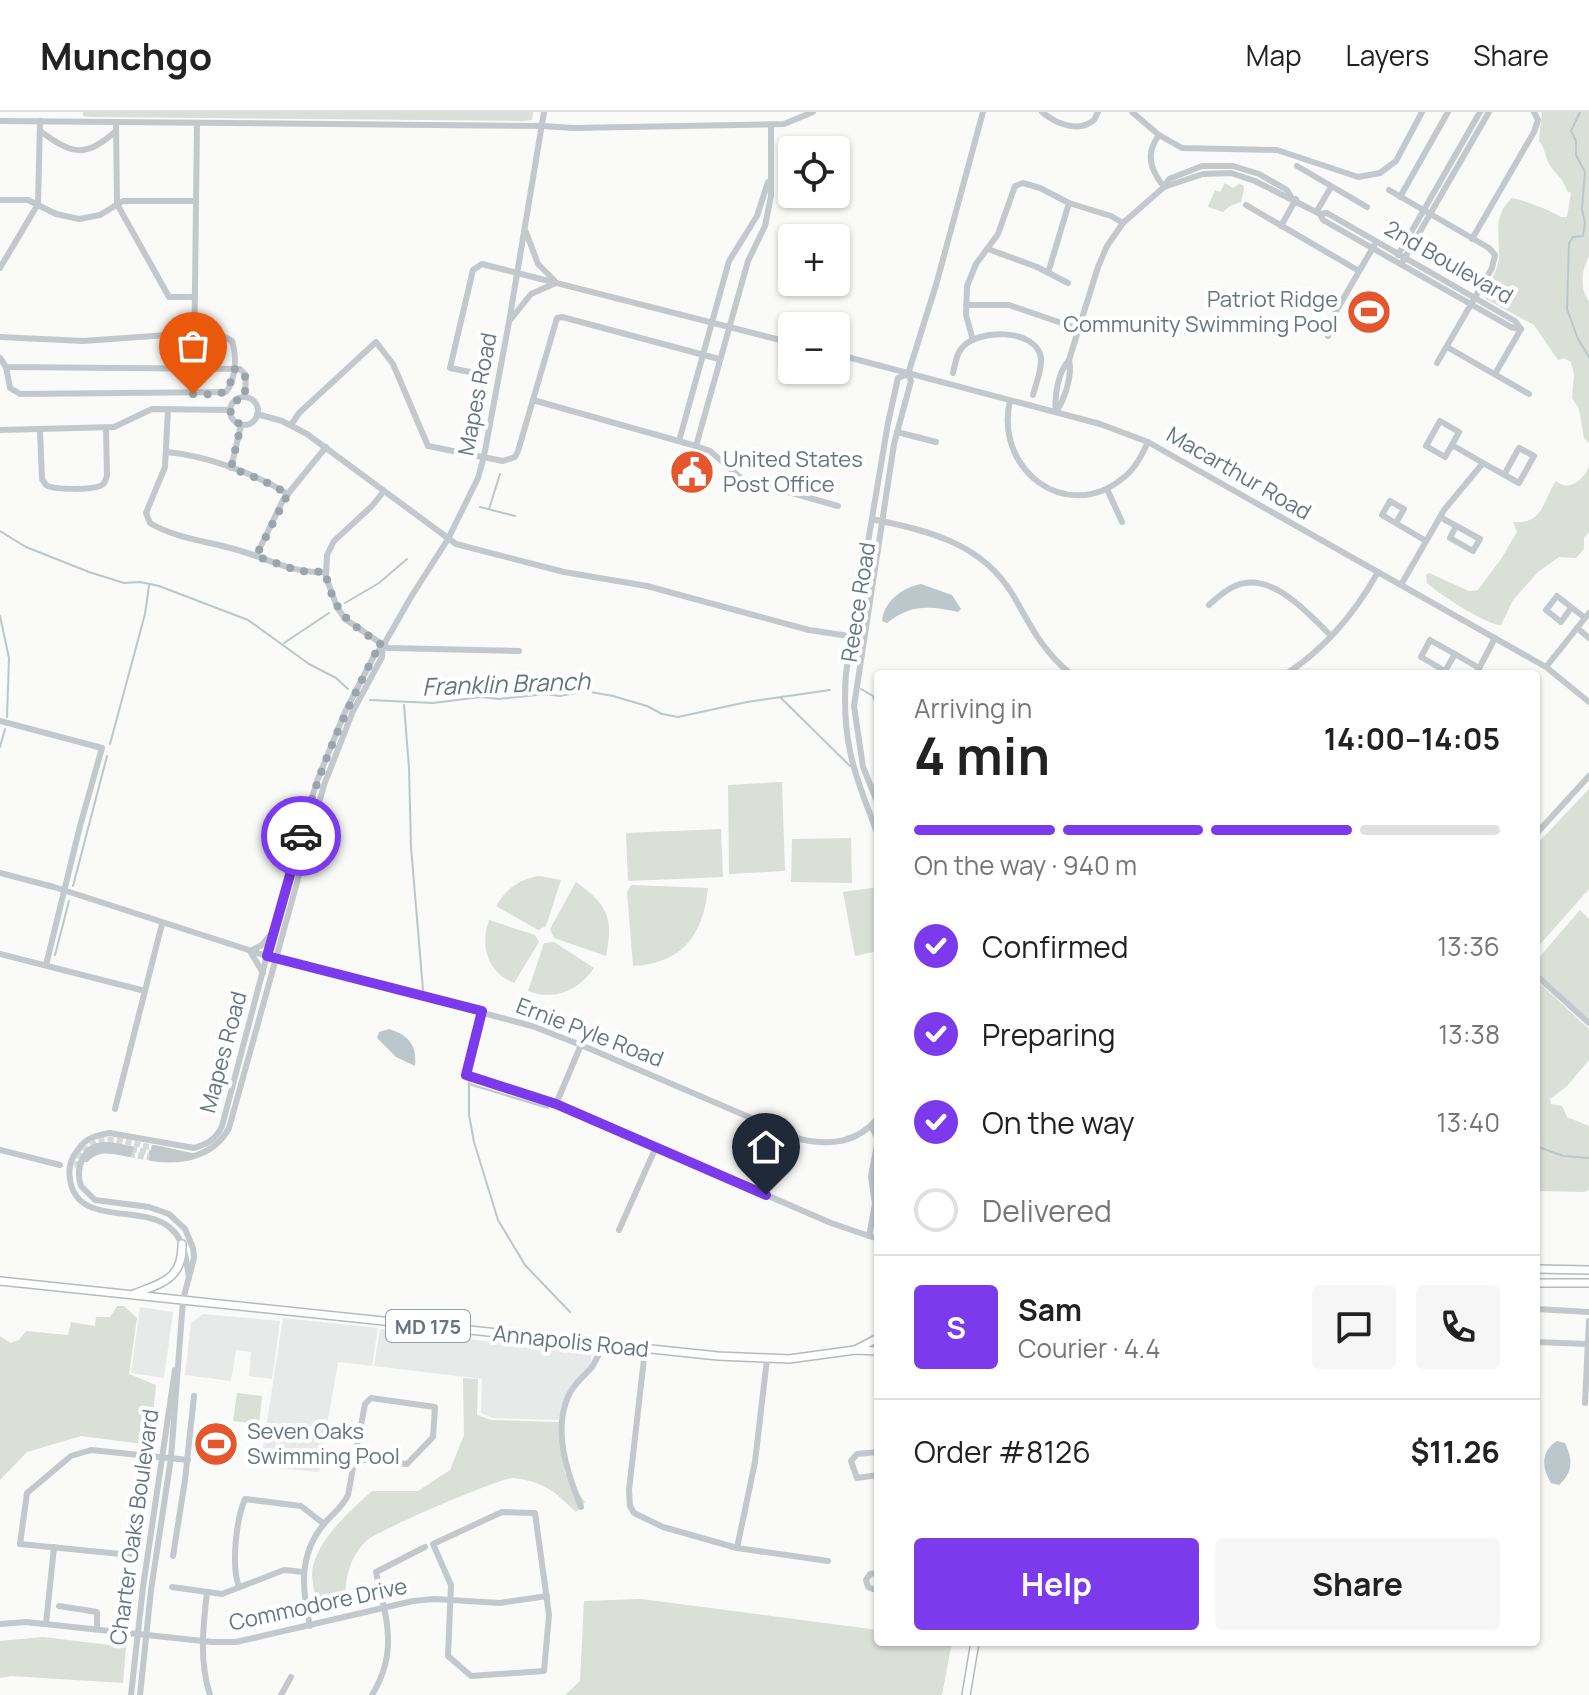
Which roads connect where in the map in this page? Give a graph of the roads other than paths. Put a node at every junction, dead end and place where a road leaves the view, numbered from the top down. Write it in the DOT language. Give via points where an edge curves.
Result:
graph roads {
  1 [pos="80,112"];
  2 [pos="546,112"];
  3 [pos="813,112"];
  4 [pos="983,112"];
  5 [pos="1042,112"];
  6 [pos="1098,112"];
  7 [pos="1132,112"];
  8 [pos="1422,112"];
  9 [pos="1448,112"];
  10 [pos="1480,112"];
  11 [pos="1489,112"];
  12 [pos="1534,112"];
  13 [pos="0,121"];
  14 [pos="40,121"];
  15 [pos="80,122"];
  16 [pos="197,123"];
  17 [pos="771,125"];
  18 [pos="116,126"];
  19 [pos="543,126"];
  20 [pos="40,131"];
  21 [pos="1159,135"];
  22 [pos="1297,166"];
  23 [pos="769,179"];
  24 [pos="1164,187"];
  25 [pos="1331,187"];
  26 [pos="1389,190"];
  27 [pos="1400,197"];
  28 [pos="1293,198"];
  29 [pos="0,200"];
  30 [pos="196,201"];
  31 [pos="1069,203"];
  32 [pos="38,204"];
  33 [pos="117,204"];
  34 [pos="1246,205"];
  35 [pos="1367,207"];
  36 [pos="1318,212"];
  37 [pos="1427,212"];
  38 [pos="757,216"];
  39 [pos="766,221"];
  40 [pos="1123,223"];
  41 [pos="1281,226"];
  42 [pos="525,227"];
  43 [pos="1472,239"];
  44 [pos="1375,244"];
  45 [pos="988,249"];
  46 [pos="733,252"];
  47 [pos="1400,259"];
  48 [pos="748,261"];
  49 [pos="0,268"];
  50 [pos="1359,271"];
  51 [pos="517,273"];
  52 [pos="1048,273"];
  53 [pos="556,283"];
  54 [pos="1068,283"];
  55 [pos="195,297"];
  56 [pos="1473,301"];
  57 [pos="966,305"];
  58 [pos="712,321"];
  59 [pos="509,322"];
  60 [pos="728,326"];
  61 [pos="1079,329"];
  62 [pos="195,335"];
  63 [pos="1328,336"];
  64 [pos="0,337"];
  65 [pos="778,339"];
  66 [pos="973,340"];
  67 [pos="1447,347"];
  68 [pos="703,354"];
  69 [pos="0,358"];
  70 [pos="850,358"];
  71 [pos="719,359"];
  72 [pos="1437,363"];
  73 [pos="6,367"];
  74 [pos="194,368"];
  75 [pos="234,369"];
  76 [pos="475,373"];
  77 [pos="953,373"];
  78 [pos="908,374"];
  79 [pos="1495,374"];
  80 [pos="1529,394"];
  81 [pos="1033,395"];
  82 [pos="245,397"];
  83 [pos="533,400"];
  84 [pos="1010,401"];
  85 [pos="168,409"];
  86 [pos="230,410"];
  87 [pos="1056,412"];
  88 [pos="257,414"];
  89 [pos="241,425"];
  90 [pos="291,425"];
  91 [pos="106,428"];
  92 [pos="0,430"];
  93 [pos="40,430"];
  94 [pos="897,432"];
  95 [pos="679,441"];
  96 [pos="936,442"];
  97 [pos="1148,442"];
  98 [pos="1452,445"];
  99 [pos="696,446"];
  100 [pos="326,447"];
  101 [pos="167,452"];
  102 [pos="484,456"];
  103 [pos="1483,463"];
  104 [pos="231,468"];
  105 [pos="1504,475"];
  106 [pos="1107,489"];
  107 [pos="384,491"];
  108 [pos="288,494"];
  109 [pos="838,506"];
  110 [pos="1440,517"];
  111 [pos="872,519"];
  112 [pos="882,521"];
  113 [pos="1122,522"];
  114 [pos="1396,523"];
  115 [pos="1456,526"];
  116 [pos="448,539"];
  117 [pos="1426,541"];
  118 [pos="256,556"];
  119 [pos="325,572"];
  120 [pos="1378,572"];
  121 [pos="1401,585"];
  122 [pos="1209,605"];
  123 [pos="1571,608"];
  124 [pos="1587,615"];
  125 [pos="1577,628"];
  126 [pos="1331,636"];
  127 [pos="852,637"];
  128 [pos="862,638"];
  129 [pos="1495,638"];
  130 [pos="1589,638"];
  131 [pos="383,646"];
  132 [pos="519,651"];
  133 [pos="1455,654"];
  134 [pos="1546,667"];
  135 [pos="1065,670"];
  136 [pos="1292,670"];
  137 [pos="1443,670"];
  138 [pos="1446,670"];
  139 [pos="1476,670"];
  140 [pos="1478,670"];
  141 [pos="1589,702"];
  142 [pos="0,721"];
  143 [pos="1589,776"];
  144 [pos="874,794"];
  145 [pos="874,825"];
  146 [pos="1540,830"];
  147 [pos="0,873"];
  148 [pos="65,891"];
  149 [pos="162,924"];
  150 [pos="274,931"];
  151 [pos="250,951"];
  152 [pos="0,954"];
  153 [pos="267,956"];
  154 [pos="275,959"];
  155 [pos="46,965"];
  156 [pos="263,973"];
  157 [pos="1540,979"];
  158 [pos="145,991"];
  159 [pos="482,1011"];
  160 [pos="1589,1023"];
  161 [pos="581,1045"];
  162 [pos="556,1104"];
  163 [pos="115,1109"];
  164 [pos="874,1123"];
  165 [pos="871,1126"];
  166 [pos="874,1132"];
  167 [pos="656,1147"];
  168 [pos="0,1150"];
  169 [pos="130,1152"];
  170 [pos="153,1153"];
  171 [pos="874,1160"];
  172 [pos="60,1165"];
  173 [pos="874,1197"];
  174 [pos="874,1209"];
  175 [pos="619,1230"];
  176 [pos="869,1236"];
  177 [pos="874,1238"];
  178 [pos="182,1244"];
  179 [pos="1540,1269"];
  180 [pos="1589,1270"];
  181 [pos="189,1278"];
  182 [pos="0,1281"];
  183 [pos="1540,1283"];
  184 [pos="1589,1283"];
  185 [pos="133,1295"];
  186 [pos="183,1300"];
  187 [pos="1540,1309"];
  188 [pos="1589,1312"];
  189 [pos="1589,1321"];
  190 [pos="874,1340"];
  191 [pos="1540,1342"];
  192 [pos="1588,1344"];
  193 [pos="604,1345"];
  194 [pos="645,1350"];
  195 [pos="855,1350"];
  196 [pos="874,1351"];
  197 [pos="767,1359"];
  198 [pos="177,1365"];
  199 [pos="1588,1368"];
  200 [pos="194,1396"];
  201 [pos="1585,1403"];
  202 [pos="874,1452"];
  203 [pos="162,1457"];
  204 [pos="171,1458"];
  205 [pos="355,1459"];
  206 [pos="188,1460"];
  207 [pos="874,1476"];
  208 [pos="581,1507"];
  209 [pos="324,1524"];
  210 [pos="54,1547"];
  211 [pos="425,1547"];
  212 [pos="737,1548"];
  213 [pos="131,1555"];
  214 [pos="173,1556"];
  215 [pos="828,1561"];
  216 [pos="303,1572"];
  217 [pos="874,1574"];
  218 [pos="172,1587"];
  219 [pos="239,1587"];
  220 [pos="874,1589"];
  221 [pos="207,1592"];
  222 [pos="547,1596"];
  223 [pos="452,1600"];
  224 [pos="59,1606"];
  225 [pos="384,1609"];
  226 [pos="0,1624"];
  227 [pos="46,1624"];
  228 [pos="310,1626"];
  229 [pos="97,1629"];
  230 [pos="137,1634"];
  231 [pos="145,1635"];
  232 [pos="202,1641"];
  233 [pos="974,1646"];
  234 [pos="291,1677"];
  235 [pos="131,1695"];
  236 [pos="140,1695"];
  237 [pos="210,1695"];
  238 [pos="281,1695"];
  239 [pos="372,1695"];
  240 [pos="966,1695"];
  1 -- 15 [label="street"];
  2 -- 19 [label="street, Mapes Road"];
  3 -- 17 [label="street"];
  4 -- 78 [label="street, Reece Road"];
  5 -- 6 [label="street" via="1058,122 1083,126"];
  7 -- 21 [label="street"];
  8 -- 21 [label="street" via="1396,161 1365,177 1277,150 1188,150"];
  9 -- 27 [label="street"];
  10 -- 37 [label="street"];
  11 -- 37 [label="street"];
  12 -- 43 [label="street" via="1534,132"];
  13 -- 14 [label="street"];
  14 -- 15 [label="street"];
  14 -- 20 [label="street"];
  15 -- 18 [label="street"];
  16 -- 18 [label="street"];
  16 -- 19 [label="street"];
  16 -- 30 [label="street"];
  17 -- 19 [label="street"];
  17 -- 23 [label="street"];
  18 -- 20 [label="street" via="101,143 81,152"];
  18 -- 33 [label="street"];
  19 -- 42 [label="street, Mapes Road"];
  20 -- 32 [label="street"];
  21 -- 24 [label="street" via="1150,161"];
  22 -- 25 [label="street"];
  23 -- 38 [label="street"];
  23 -- 39 [label="street"];
  24 -- 28 [label="street, 2nd Boulevard" via="1193,168 1233,166 1259,174"];
  24 -- 40 [label="street, 2nd Boulevard"];
  25 -- 35 [label="street"];
  25 -- 36 [label="street"];
  26 -- 27 [label="street"];
  27 -- 37 [label="street"];
  28 -- 36 [label="street, 2nd Boulevard"];
  28 -- 41 [label="street"];
  29 -- 32 [label="street"];
  30 -- 33 [label="street"];
  30 -- 55 [label="street"];
  31 -- 40 [label="street"];
  31 -- 45 [label="street" via="1018,184"];
  31 -- 52 [label="street"];
  32 -- 33 [label="street" via="79,219"];
  32 -- 49 [label="street"];
  33 -- 55 [label="street" via="169,297"];
  34 -- 41 [label="street"];
  36 -- 44 [label="street, 2nd Boulevard"];
  37 -- 43 [label="street"];
  37 -- 47 [label="street"];
  38 -- 39 [label="street"];
  38 -- 46 [label="street"];
  39 -- 48 [label="street"];
  40 -- 61 [label="street, 2nd Boulevard" via="1102,256"];
  41 -- 50 [label="street"];
  42 -- 51 [label="street, Mapes Road"];
  42 -- 53 [label="street" via="538,264"];
  43 -- 56 [label="street" via="1493,252 1495,260"];
  44 -- 47 [label="street, 2nd Boulevard"];
  44 -- 50 [label="street"];
  45 -- 52 [label="street"];
  45 -- 57 [label="street" via="970,278"];
  46 -- 48 [label="street"];
  46 -- 58 [label="street"];
  47 -- 56 [label="street, 2nd Boulevard"];
  48 -- 60 [label="street"];
  50 -- 63 [label="street" via="1328,325"];
  51 -- 53 [label="street"];
  51 -- 59 [label="street, Mapes Road"];
  51 -- 76 [label="street" via="482,264 473,270 450,368"];
  52 -- 54 [label="street"];
  53 -- 58 [label="street"];
  53 -- 59 [label="street" via="531,294"];
  55 -- 62 [label="street"];
  56 -- 67 [label="street"];
  56 -- 79 [label="street, 2nd Boulevard" via="1521,329"];
  57 -- 61 [label="street" via="1009,305"];
  57 -- 66 [label="street"];
  58 -- 60 [label="street"];
  58 -- 68 [label="street"];
  59 -- 102 [label="street, Mapes Road"];
  60 -- 65 [label="street"];
  60 -- 71 [label="street"];
  61 -- 87 [label="street, 2nd Boulevard"];
  62 -- 64 [label="street" via="83,341"];
  62 -- 74 [label="street"];
  62 -- 75 [label="street" via="229,337"];
  66 -- 77 [label="street" via="958,353"];
  66 -- 81 [label="street" via="1009,334 1035,347 1041,360"];
  67 -- 72 [label="street"];
  67 -- 79 [label="street"];
  68 -- 71 [label="street"];
  68 -- 83 [label="street" via="557,318"];
  68 -- 95 [label="street"];
  69 -- 73 [label="street"];
  70 -- 78 [label="street, Macarthur Road"];
  71 -- 99 [label="street"];
  73 -- 74 [label="street"];
  73 -- 75 [label="street" via="10,388 20,394 222,394 229,389"];
  74 -- 75 [label="street"];
  75 -- 82 [label="street" via="246,375"];
  78 -- 84 [label="street, Macarthur Road"];
  78 -- 94 [label="street, Reece Road" via="911,381"];
  78 -- 111 [label="street, Reece Road" via="898,378"];
  79 -- 80 [label="street"];
  82 -- 86 [label="street"];
  82 -- 88 [label="street" via="254,402"];
  83 -- 95 [label="street"];
  83 -- 102 [label="street" via="515,457 503,461"];
  84 -- 87 [label="street, Macarthur Road"];
  84 -- 106 [label="street" via="1009,443 1029,475 1069,494"];
  85 -- 86 [label="street"];
  85 -- 91 [label="street" via="147,411"];
  85 -- 101 [label="street"];
  86 -- 89 [label="street"];
  87 -- 97 [label="street, Macarthur Road"];
  88 -- 89 [label="street" via="253,422"];
  88 -- 90 [label="street"];
  89 -- 104 [label="street"];
  90 -- 100 [label="street"];
  90 -- 102 [label="street" via="376,342 393,364 426,442"];
  91 -- 93 [label="street"];
  91 -- 93 [label="street" via="105,483 70,488 43,482"];
  92 -- 93 [label="street"];
  94 -- 96 [label="street"];
  94 -- 112 [label="street, Reece Road"];
  95 -- 99 [label="street"];
  97 -- 106 [label="street" via="1129,473"];
  97 -- 120 [label="street, Macarthur Road"];
  98 -- 98 [label="street" via="1445,457 1426,446 1440,421 1459,432"];
  98 -- 103 [label="street"];
  99 -- 109 [label="street" via="710,451 742,479"];
  100 -- 107 [label="street"];
  100 -- 108 [label="street"];
  101 -- 104 [label="street"];
  101 -- 118 [label="street" via="146,513 150,523"];
  102 -- 116 [label="street, Mapes Road"];
  103 -- 105 [label="street"];
  103 -- 110 [label="street"];
  104 -- 108 [label="street"];
  105 -- 105 [label="street" via="1519,483 1534,456 1519,448"];
  106 -- 113 [label="street"];
  107 -- 116 [label="street"];
  107 -- 119 [label="street" via="334,541"];
  108 -- 118 [label="street"];
  110 -- 115 [label="street"];
  110 -- 117 [label="street"];
  111 -- 112 [label="street"];
  111 -- 127 [label="street, Reece Road"];
  112 -- 128 [label="street, Reece Road"];
  112 -- 135 [label="street" via="941,535 985,561 1034,635"];
  114 -- 117 [label="street"];
  115 -- 115 [label="street" via="1480,539 1473,551 1450,538"];
  116 -- 127 [label="street" via="554,569"];
  116 -- 131 [label="street, Mapes Road"];
  117 -- 121 [label="street"];
  118 -- 119 [label="street" via="299,571"];
  119 -- 131 [label="street" via="345,619"];
  120 -- 121 [label="street, Macarthur Road"];
  120 -- 126 [label="street"];
  121 -- 129 [label="street, Macarthur Road"];
  122 -- 126 [label="street" via="1235,586 1259,583 1291,600"];
  123 -- 124 [label="street"];
  124 -- 125 [label="street"];
  125 -- 130 [label="street"];
  125 -- 134 [label="street"];
  126 -- 136 [label="street"];
  127 -- 128 [label="street"];
  127 -- 145 [label="street, Reece Road" via="846,734"];
  128 -- 144 [label="street, Reece Road" via="854,706 863,767"];
  129 -- 134 [label="street, Macarthur Road"];
  129 -- 140 [label="street"];
  131 -- 132 [label="street"];
  131 -- 150 [label="street, Mapes Road" via="325,758"];
  131 -- 154 [label="street, Mapes Road" via="333,757"];
  133 -- 137 [label="street" via="1430,640 1421,657"];
  133 -- 138 [label="street"];
  133 -- 139 [label="street"];
  134 -- 141 [label="street, Macarthur Road"];
  142 -- 148 [label="street" via="102,748"];
  143 -- 146 [label="street"];
  147 -- 148 [label="street, Ernie Pyle Road"];
  148 -- 149 [label="street, Ernie Pyle Road"];
  148 -- 155 [label="street"];
  149 -- 151 [label="street, Ernie Pyle Road"];
  149 -- 158 [label="street"];
  150 -- 151 [label="street"];
  150 -- 153 [label="street, Mapes Road"];
  151 -- 153 [label="street, Ernie Pyle Road"];
  151 -- 156 [label="street"];
  152 -- 155 [label="street"];
  153 -- 154 [label="street, Ernie Pyle Road"];
  153 -- 156 [label="street, Mapes Road"];
  154 -- 159 [label="street, Ernie Pyle Road"];
  154 -- 170 [label="street, Mapes Road" via="229,1128 214,1147 192,1156 176,1160"];
  155 -- 158 [label="street"];
  156 -- 178 [label="street, Mapes Road" via="217,1136 194,1148 100,1134 82,1144 69,1170 71,1184 85,1204 159,1220"];
  157 -- 160 [label="street"];
  158 -- 163 [label="street"];
  159 -- 161 [label="street, Ernie Pyle Road"];
  159 -- 162 [label="street" via="466,1075"];
  161 -- 162 [label="street"];
  161 -- 165 [label="street, Ernie Pyle Road" via="800,1139 832,1144"];
  162 -- 167 [label="street"];
  164 -- 165 [label="street, Ernie Pyle Road"];
  165 -- 166 [label="street"];
  167 -- 175 [label="street"];
  167 -- 176 [label="street"];
  168 -- 172 [label="street"];
  169 -- 181 [label="street" via="96,1151 79,1167 81,1186 103,1202 149,1207 180,1223 193,1248"];
  171 -- 173 [label="street"];
  174 -- 176 [label="street"];
  176 -- 177 [label="street"];
  178 -- 181 [label="street"];
  178 -- 185 [label="main road" via="172,1278"];
  179 -- 180 [label="main road"];
  181 -- 186 [label="street"];
  182 -- 185 [label="main road, Annapolis Road / MD 175"];
  183 -- 184 [label="main road"];
  185 -- 186 [label="main road, Annapolis Road / MD 175"];
  186 -- 193 [label="main road, Annapolis Road / MD 175"];
  186 -- 198 [label="street, Charter Oaks Boulevard"];
  187 -- 188 [label="street"];
  189 -- 192 [label="street"];
  190 -- 195 [label="main road, Annapolis Road / MD 175"];
  191 -- 192 [label="street"];
  192 -- 199 [label="street"];
  193 -- 194 [label="main road, Annapolis Road / MD 175"];
  193 -- 208 [label="street" via="564,1408 567,1473"];
  194 -- 197 [label="main road, Annapolis Road / MD 175"];
  194 -- 212 [label="street" via="630,1506 663,1527"];
  195 -- 196 [label="main road, Annapolis Road / MD 175"];
  195 -- 197 [label="main road, Annapolis Road / MD 175"];
  197 -- 212 [label="street" via="755,1462"];
  198 -- 203 [label="street, Charter Oaks Boulevard"];
  198 -- 204 [label="street, Charter Oaks Boulevard"];
  199 -- 201 [label="street"];
  200 -- 206 [label="street"];
  202 -- 207 [label="street" via="857,1454 851,1461 857,1478"];
  203 -- 204 [label="street"];
  203 -- 210 [label="street" via="91,1450 66,1459 25,1498 20,1544"];
  203 -- 230 [label="street, Charter Oaks Boulevard"];
  204 -- 206 [label="street"];
  204 -- 231 [label="street, Charter Oaks Boulevard"];
  205 -- 205 [label="street" via="407,1464 433,1437 435,1407 367,1400"];
  205 -- 209 [label="street" via="342,1507"];
  206 -- 214 [label="street"];
  209 -- 216 [label="street"];
  209 -- 219 [label="street" via="301,1506 245,1499 234,1561"];
  210 -- 213 [label="street"];
  210 -- 227 [label="street"];
  211 -- 225 [label="street" via="376,1572"];
  212 -- 215 [label="street"];
  216 -- 219 [label="street" via="284,1570"];
  216 -- 228 [label="street"];
  217 -- 220 [label="street" via="866,1580"];
  218 -- 221 [label="street"];
  219 -- 221 [label="street" via="222,1594"];
  221 -- 232 [label="street"];
  222 -- 223 [label="street, Commodore Drive" via="500,1603"];
  222 -- 223 [label="street" via="544,1671 471,1676 448,1656"];
  222 -- 223 [label="street" via="535,1513 502,1512 433,1544 450,1578"];
  223 -- 225 [label="street, Commodore Drive" via="413,1601"];
  224 -- 229 [label="street" via="97,1612"];
  225 -- 228 [label="street, Commodore Drive"];
  225 -- 239 [label="street" via="389,1650"];
  226 -- 227 [label="street, Commodore Drive"];
  227 -- 229 [label="street, Commodore Drive"];
  228 -- 232 [label="street, Commodore Drive" via="248,1640"];
  229 -- 230 [label="street, Commodore Drive"];
  230 -- 231 [label="street, Commodore Drive"];
  230 -- 235 [label="street, Charter Oaks Boulevard"];
  231 -- 232 [label="street, Commodore Drive"];
  231 -- 236 [label="street, Charter Oaks Boulevard"];
  232 -- 237 [label="street"];
  233 -- 240 [label="main road"];
  234 -- 238 [label="street"];
}
